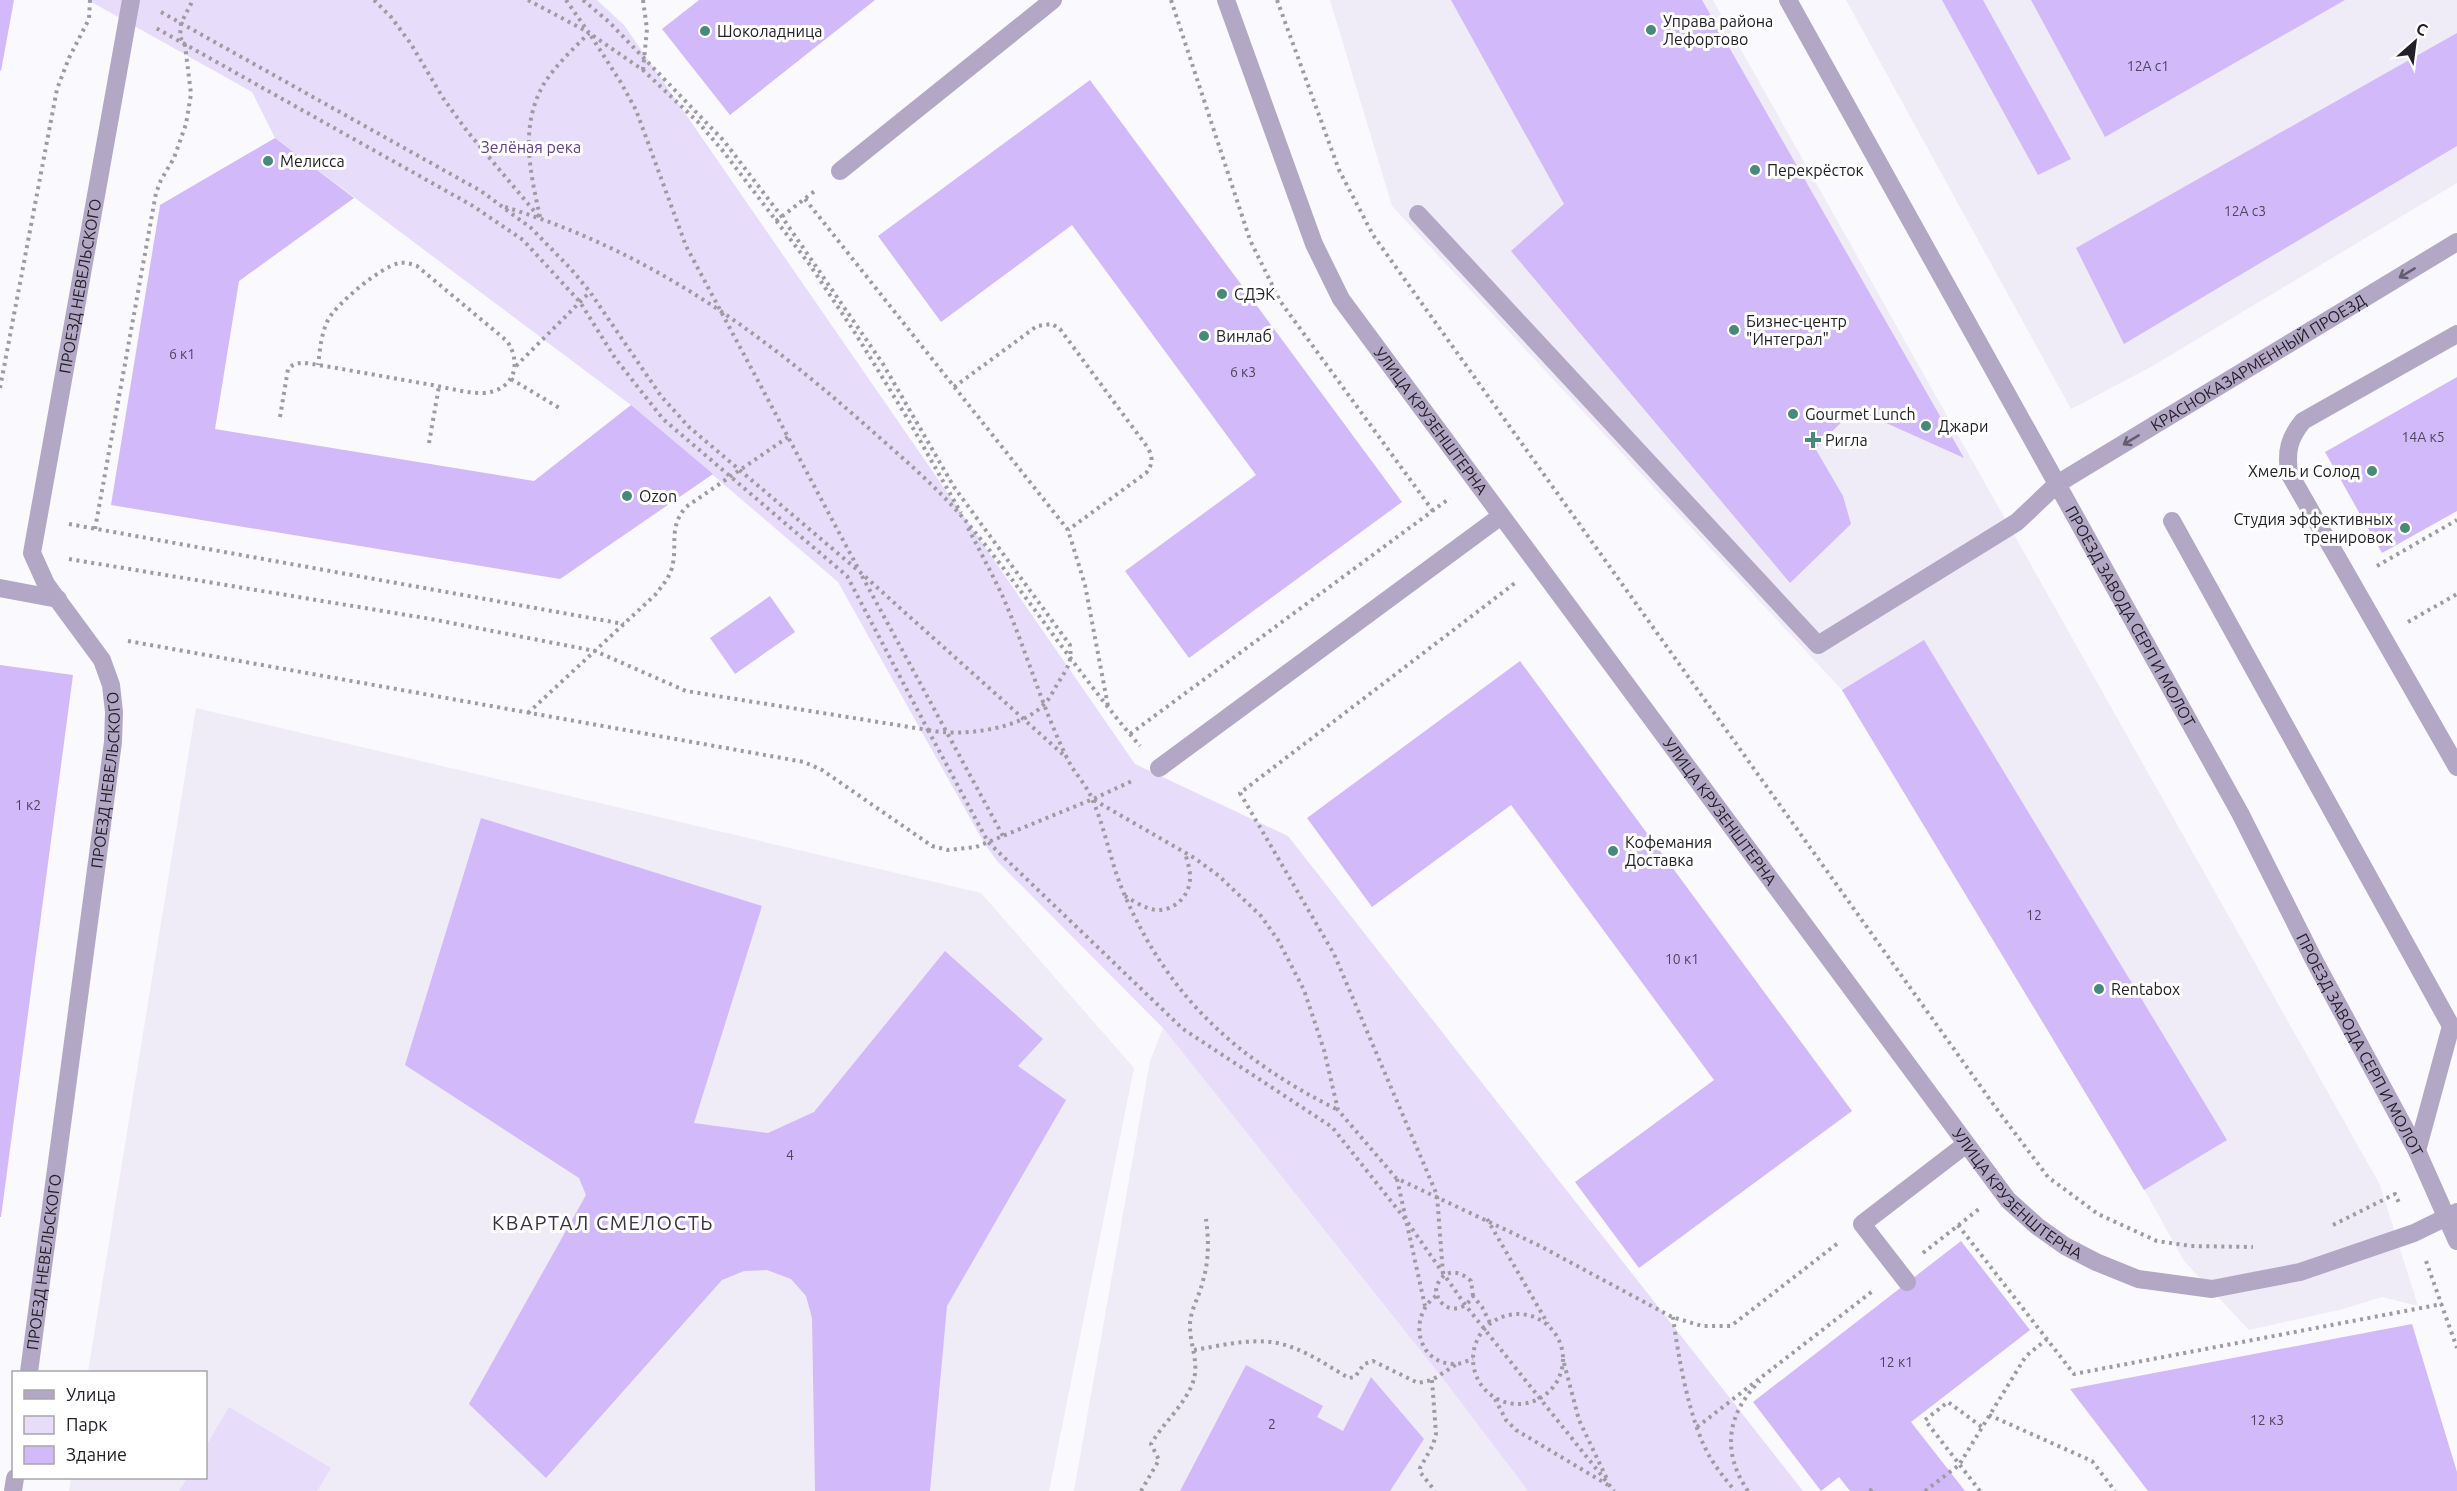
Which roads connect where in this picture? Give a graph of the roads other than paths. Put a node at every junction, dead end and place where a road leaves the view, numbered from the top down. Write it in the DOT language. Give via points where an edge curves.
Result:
graph roads {
  1 [pos="1053,0"];
  2 [pos="1226,0"];
  3 [pos="1788,0"];
  4 [pos="130,7"];
  5 [pos="840,171"];
  6 [pos="1418,214"];
  7 [pos="2457,242"];
  8 [pos="2457,334"];
  9 [pos="2057,484"];
  10 [pos="1501,516"];
  11 [pos="2172,521"];
  12 [pos="0,588"];
  13 [pos="58,599"];
  14 [pos="2457,767"];
  15 [pos="1159,768"];
  16 [pos="1965,1145"];
  17 [pos="2417,1151"];
  18 [pos="2452,1215"];
  19 [pos="2457,1241"];
  20 [pos="1903,1277"];
  21 [pos="29,1371"];
  1 -- 5 [label="street"];
  2 -- 10 [label="street, УЛИЦА КРУЗЕНШТЕРНА" via="1328,276"];
  3 -- 9 [label="street, ПРОЕЗД ЗАВОДА СЕРП И МОЛОТ"];
  4 -- 13 [label="street, ПРОЕЗД НЕВЕЛЬСКОГО" via="32,553 46,584"];
  6 -- 9 [label="street, КРАСНОКАЗАРМЕННЫЙ ПРОЕЗД" via="1818,645 2017,522"];
  7 -- 9 [label="street, КРАСНОКАЗАРМЕННЫЙ ПРОЕЗД, one-way"];
  8 -- 14 [label="street" via="2303,421 2293,433 2287,457 2289,473"];
  9 -- 17 [label="street, ПРОЕЗД ЗАВОДА СЕРП И МОЛОТ" via="2240,813"];
  10 -- 15 [label="street"];
  10 -- 16 [label="street, УЛИЦА КРУЗЕНШТЕРНА"];
  11 -- 17 [label="street" via="2451,1026"];
  12 -- 13 [label="street"];
  13 -- 21 [label="street, ПРОЕЗД НЕВЕЛЬСКОГО" via="102,660 111,685 113,742"];
  16 -- 18 [label="street, УЛИЦА КРУЗЕНШТЕРНА" via="2001,1192 2037,1226 2065,1246 2138,1279 2211,1289 2300,1272 2414,1233"];
  16 -- 20 [label="street" via="1862,1224"];
  17 -- 18 [label="street, ПРОЕЗД ЗАВОДА СЕРП И МОЛОТ"];
  18 -- 19 [label="street, ПРОЕЗД ЗАВОДА СЕРП И МОЛОТ"];
}
